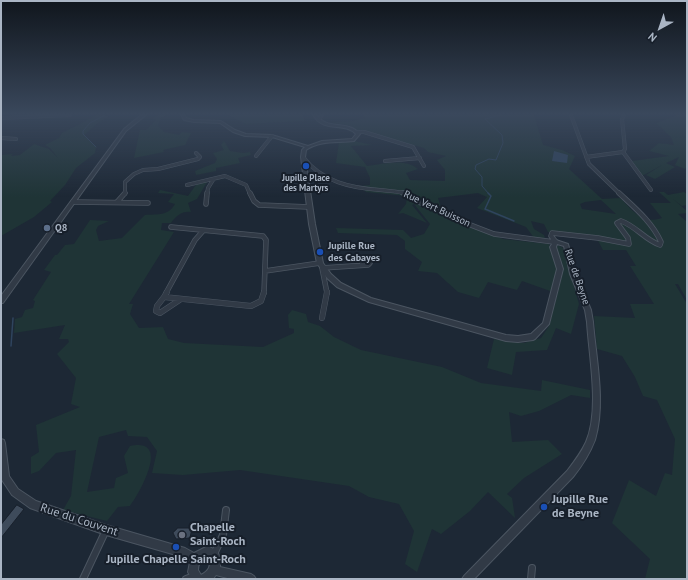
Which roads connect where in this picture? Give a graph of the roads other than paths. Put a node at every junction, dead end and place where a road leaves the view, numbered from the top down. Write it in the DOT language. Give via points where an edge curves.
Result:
graph roads {
  1 [pos="116,142"];
  2 [pos="267,142"];
  3 [pos="291,142"];
  4 [pos="322,142"];
  5 [pos="397,142"];
  6 [pos="581,142"];
  7 [pos="624,142"];
  8 [pos="304,150"];
  9 [pos="623,152"];
  10 [pos="196,153"];
  11 [pos="256,156"];
  12 [pos="586,157"];
  13 [pos="420,158"];
  14 [pos="385,161"];
  15 [pos="424,166"];
  16 [pos="213,180"];
  17 [pos="187,185"];
  18 [pos="651,190"];
  19 [pos="73,202"];
  20 [pos="117,202"];
  21 [pos="148,203"];
  22 [pos="206,204"];
  23 [pos="309,207"];
  24 [pos="171,226"];
  25 [pos="203,231"];
  26 [pos="555,242"];
  27 [pos="321,265"];
  28 [pos="362,265"];
  29 [pos="265,271"];
  30 [pos="164,297"];
  31 [pos="181,299"];
  32 [pos="1,301"];
  33 [pos="322,318"];
  34 [pos="1,443"];
  35 [pos="226,510"];
  36 [pos="106,530"];
  37 [pos="214,554"];
  38 [pos="194,560"];
  39 [pos="532,568"];
  40 [pos="214,570"];
  41 [pos="193,578"];
  42 [pos="83,579"];
  43 [pos="204,579"];
  44 [pos="251,579"];
  45 [pos="467,579"];
  46 [pos="531,579"];
  1 -- 19 [label="street"];
  2 -- 11 [label="street"];
  3 -- 8 [label="street"];
  4 -- 8 [label="street"];
  5 -- 13 [label="street" via="413,147"];
  6 -- 12 [label="street"];
  7 -- 9 [label="street"];
  8 -- 23 [label="street"];
  8 -- 26 [label="street, Rue Vert Buisson" via="310,166 331,180 354,188 407,193 421,202 494,234"];
  9 -- 12 [label="street"];
  9 -- 18 [label="street"];
  10 -- 20 [label="street" via="200,157 198,160 134,174 125,182 126,192"];
  12 -- 26 [label="street" via="595,171 644,216 657,232 661,244 655,244 641,231 621,221 617,223 628,238 629,244 552,233"];
  13 -- 14 [label="street"];
  13 -- 15 [label="street"];
  16 -- 17 [label="street"];
  16 -- 22 [label="street" via="208,188"];
  16 -- 23 [label="street" via="225,176 246,185 254,201 259,205"];
  19 -- 20 [label="street"];
  19 -- 32 [label="street"];
  20 -- 21 [label="street"];
  23 -- 27 [label="street"];
  24 -- 25 [label="street"];
  25 -- 29 [label="street" via="263,236 266,240"];
  25 -- 30 [label="street" via="195,240"];
  26 -- 27 [label="street, Rue de Beyne" via="553,247 560,268 546,324 533,337 518,340 369,300 339,285"];
  26 -- 45 [label="street, Rue de Beyne" via="566,245 588,310 596,410 591,439 579,463 566,478"];
  27 -- 28 [label="street"];
  27 -- 29 [label="street"];
  27 -- 33 [label="street" via="327,294"];
  29 -- 31 [label="street" via="263,300 258,304 251,306"];
  30 -- 31 [label="street"];
  30 -- 31 [label="street" via="157,306 156,311 160,313"];
  34 -- 36 [label="street, Rue du Couvent" via="5,477 15,492 33,505"];
  35 -- 37 [label="street" via="223,535"];
  36 -- 38 [label="street, Rue du Couvent" via="185,553"];
  36 -- 42 [label="street"];
  37 -- 38 [label="street" via="208,551 200,553"];
  37 -- 40 [label="street"];
  38 -- 41 [label="street"];
  39 -- 46 [label="street"];
  40 -- 43 [label="street"];
  40 -- 44 [label="street"];
}
